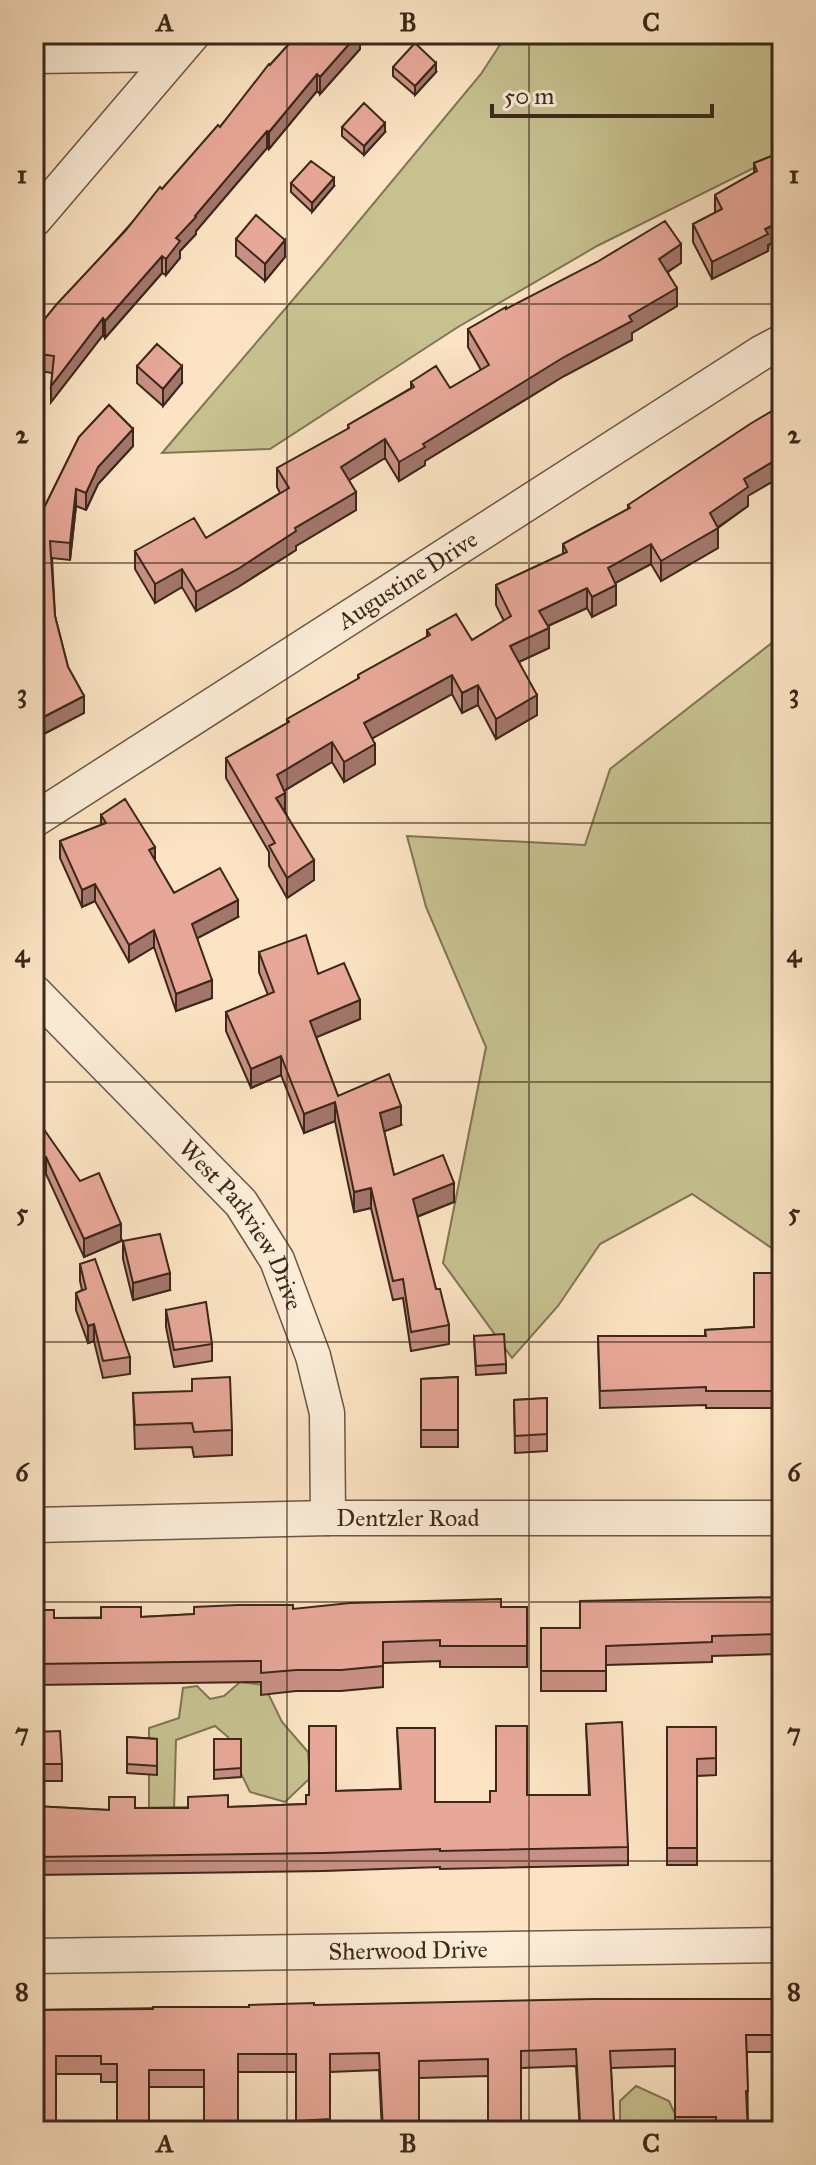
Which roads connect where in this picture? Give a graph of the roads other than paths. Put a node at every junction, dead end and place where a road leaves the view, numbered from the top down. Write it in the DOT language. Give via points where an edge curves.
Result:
graph roads {
  1 [pos="184,44"];
  2 [pos="34,56"];
  3 [pos="34,220"];
  4 [pos="782,342"];
  5 [pos="34,820"];
  6 [pos="34,992"];
  7 [pos="328,1518"];
  8 [pos="782,1518"];
  9 [pos="34,1525"];
  10 [pos="782,1945"];
  11 [pos="34,1956"];
  1 -- 2 [label="street"];
  1 -- 3 [label="street"];
  4 -- 5 [label="street, Augustine Drive"];
  6 -- 7 [label="street, West Parkview Drive" via="241,1203 277,1260 313,1356 327,1413"];
  7 -- 8 [label="street, Dentzler Road"];
  7 -- 9 [label="street, Dentzler Road"];
  10 -- 11 [label="street, Sherwood Drive"];
}
